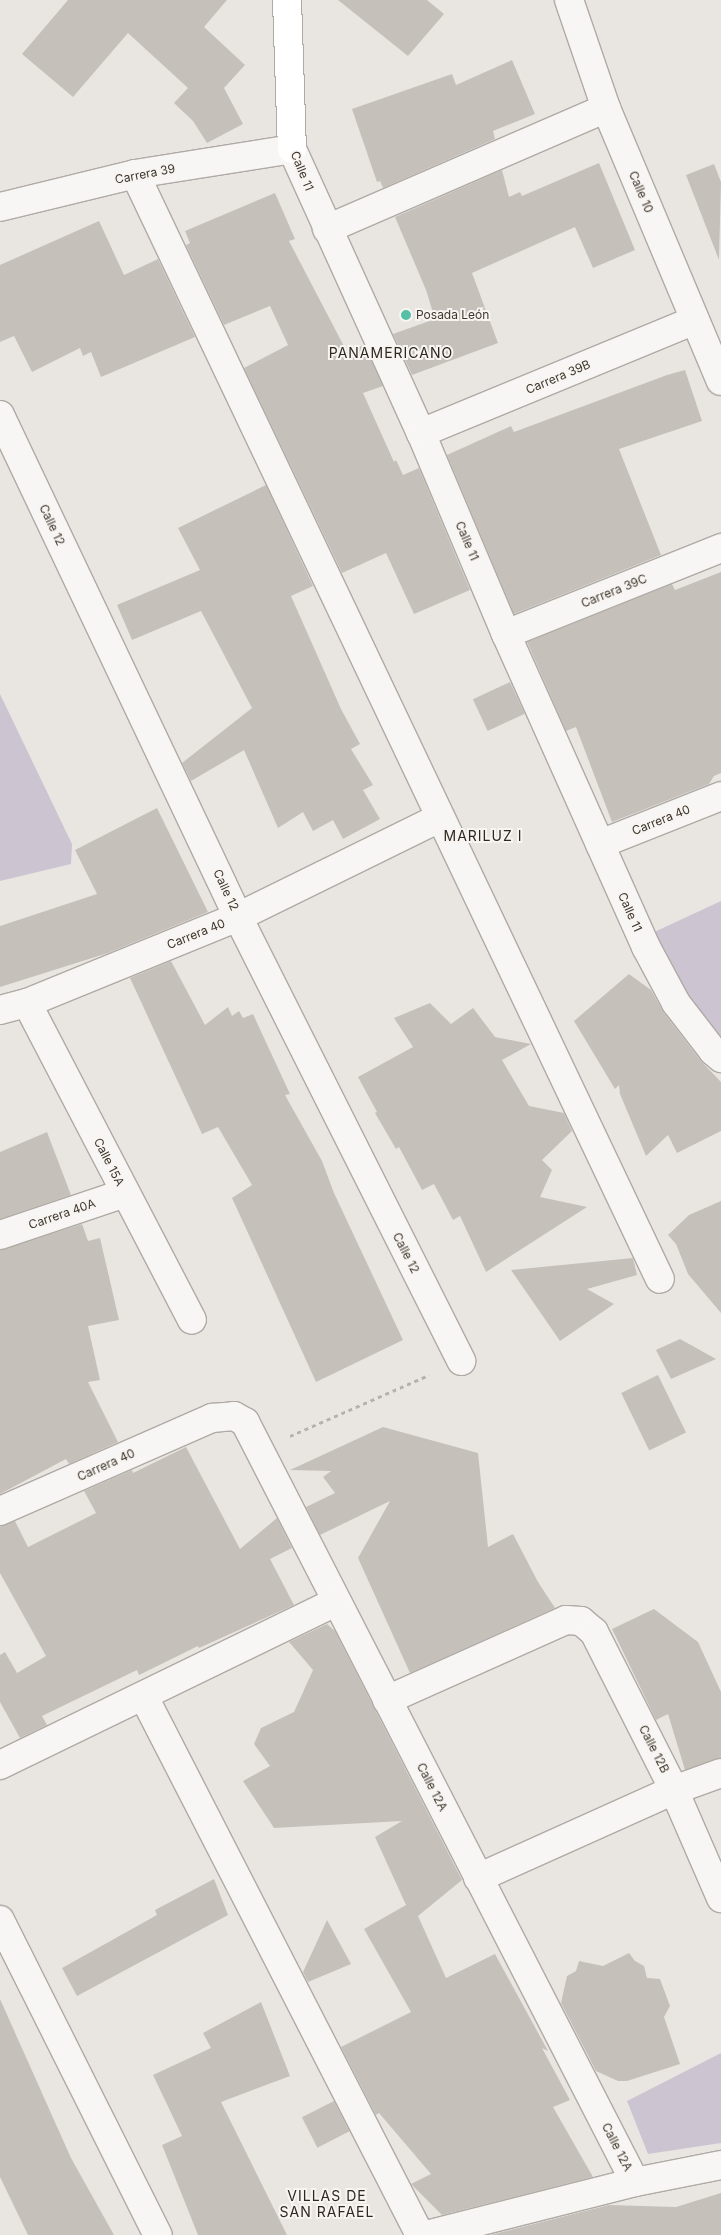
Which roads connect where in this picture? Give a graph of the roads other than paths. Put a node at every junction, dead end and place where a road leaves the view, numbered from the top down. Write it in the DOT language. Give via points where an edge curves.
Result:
graph roads {
  1 [pos="288,0"];
  2 [pos="569,0"];
  3 [pos="606,108"];
  4 [pos="292,149"];
  5 [pos="134,174"];
  6 [pos="0,207"];
  7 [pos="327,229"];
  8 [pos="695,320"];
  9 [pos="721,381"];
  10 [pos="0,415"];
  11 [pos="421,434"];
  12 [pos="721,548"];
  13 [pos="506,634"];
  14 [pos="721,796"];
  15 [pos="439,818"];
  16 [pos="600,844"];
  17 [pos="238,917"];
  18 [pos="27,1003"];
  19 [pos="0,1010"];
  20 [pos="721,1058"];
  21 [pos="125,1193"];
  22 [pos="0,1235"];
  23 [pos="660,1279"];
  24 [pos="192,1320"];
  25 [pos="460,1361"];
  26 [pos="212,1418"];
  27 [pos="0,1511"];
  28 [pos="336,1602"];
  29 [pos="144,1696"];
  30 [pos="387,1700"];
  31 [pos="0,1765"];
  32 [pos="721,1772"];
  33 [pos="674,1790"];
  34 [pos="478,1878"];
  35 [pos="721,1898"];
  36 [pos="0,1920"];
  37 [pos="721,2165"];
  38 [pos="635,2182"];
  39 [pos="158,2235"];
  40 [pos="420,2235"];
  41 [pos="426,2235"];
  1 -- 4 [label="street, Calle 11"];
  2 -- 3 [label="street, Calle 10"];
  3 -- 7 [label="street"];
  3 -- 8 [label="street, Calle 10"];
  4 -- 5 [label="street, Carrera 39"];
  4 -- 7 [label="street, Calle 11"];
  5 -- 6 [label="street, Carrera 39"];
  5 -- 15 [label="street"];
  7 -- 11 [label="street, Calle 11"];
  8 -- 9 [label="street, Calle 10"];
  8 -- 11 [label="street, Carrera 39B"];
  10 -- 17 [label="street, Calle 12"];
  11 -- 13 [label="street, Calle 11"];
  12 -- 13 [label="street, Carrera 39C"];
  13 -- 16 [label="street, Calle 11"];
  14 -- 16 [label="street, Carrera 40"];
  15 -- 17 [label="street, Carrera 40"];
  15 -- 23 [label="street"];
  16 -- 20 [label="street, Calle 11" via="646,947 676,1003"];
  17 -- 18 [label="street, Carrera 40"];
  17 -- 25 [label="street, Calle 12"];
  18 -- 19 [label="street, Carrera 40"];
  18 -- 21 [label="street, Calle 15A"];
  21 -- 22 [label="street, Carrera 40A"];
  21 -- 24 [label="street, Calle 15A"];
  26 -- 27 [label="street, Carrera 40"];
  26 -- 28 [label="street, Calle 12A" via="234,1416 245,1422"];
  28 -- 29 [label="street"];
  28 -- 30 [label="street, Calle 12A"];
  29 -- 31 [label="street"];
  29 -- 40 [label="street"];
  30 -- 33 [label="street, Calle 12B" via="566,1620 581,1621 594,1632"];
  30 -- 34 [label="street, Calle 12A"];
  32 -- 33 [label="street"];
  33 -- 34 [label="street"];
  33 -- 35 [label="street, Calle 12B"];
  34 -- 38 [label="street, Calle 12A"];
  36 -- 39 [label="street"];
  37 -- 38 [label="street"];
  38 -- 41 [label="street"];
}
